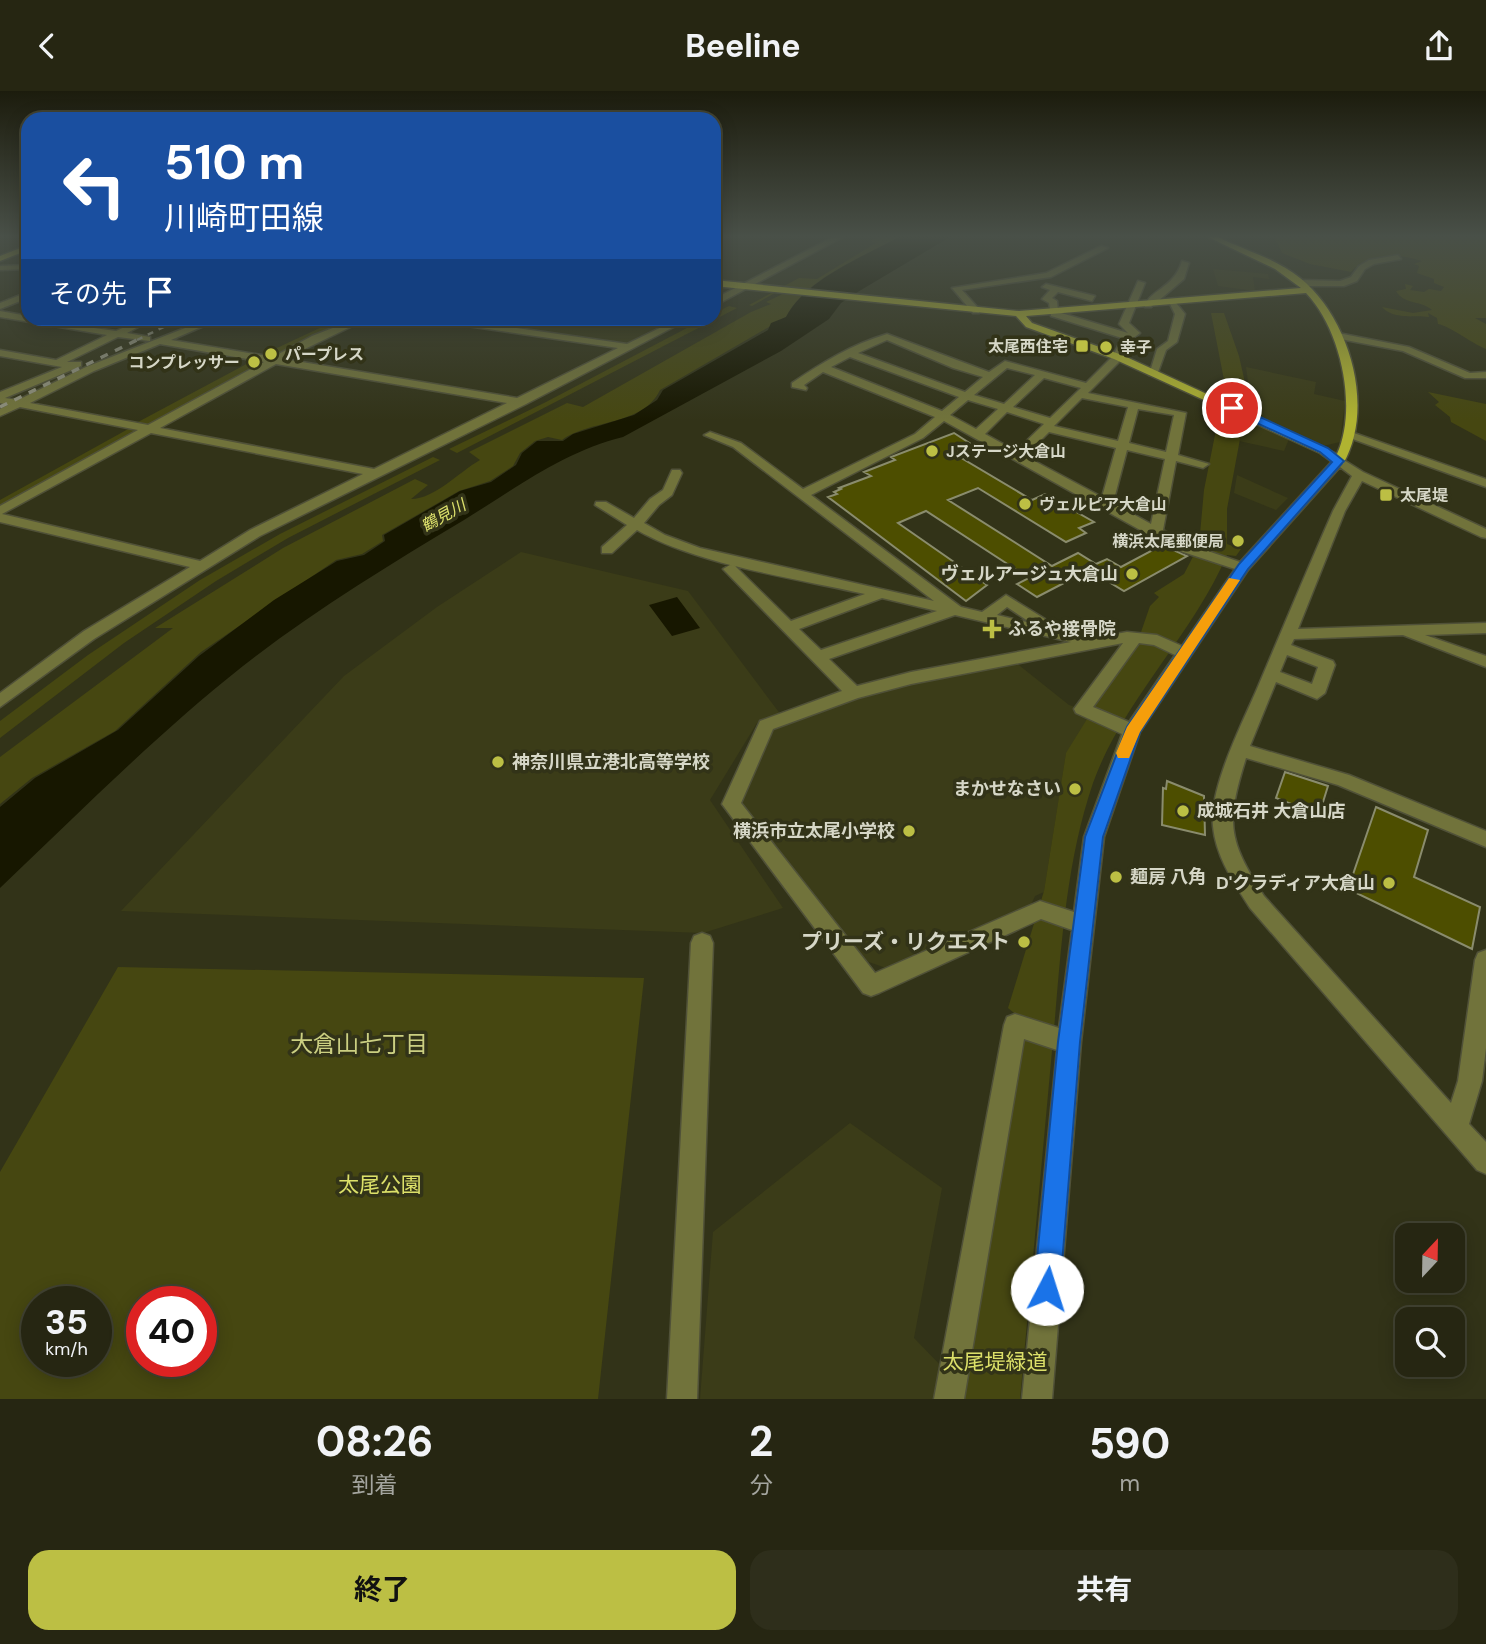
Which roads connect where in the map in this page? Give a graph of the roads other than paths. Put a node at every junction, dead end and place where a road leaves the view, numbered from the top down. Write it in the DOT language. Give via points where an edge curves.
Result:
graph roads {
  1 [pos="20,298"];
  2 [pos="852,298"];
  3 [pos="965,298"];
  4 [pos="1047,298"];
  5 [pos="1135,298"];
  6 [pos="1157,298"];
  7 [pos="1206,298"];
  8 [pos="1314,298"];
  9 [pos="1173,302"];
  10 [pos="1148,305"];
  11 [pos="0,306"];
  12 [pos="1131,307"];
  13 [pos="976,311"];
  14 [pos="0,314"];
  15 [pos="1019,314"];
  16 [pos="1054,314"];
  17 [pos="21,318"];
  18 [pos="70,326"];
  19 [pos="133,326"];
  20 [pos="185,326"];
  21 [pos="194,326"];
  22 [pos="345,326"];
  23 [pos="487,326"];
  24 [pos="670,326"];
  25 [pos="116,334"];
  26 [pos="1338,336"];
  27 [pos="1130,337"];
  28 [pos="152,340"];
  29 [pos="629,347"];
  30 [pos="847,352"];
  31 [pos="0,353"];
  32 [pos="1118,357"];
  33 [pos="275,360"];
  34 [pos="56,363"];
  35 [pos="72,365"];
  36 [pos="821,367"];
  37 [pos="1153,373"];
  38 [pos="49,375"];
  39 [pos="1042,375"];
  40 [pos="1486,375"];
  41 [pos="991,376"];
  42 [pos="802,388"];
  43 [pos="1086,391"];
  44 [pos="967,396"];
  45 [pos="0,398"];
  46 [pos="522,401"];
  47 [pos="19,403"];
  48 [pos="1134,405"];
  49 [pos="1006,408"];
  50 [pos="0,413"];
  51 [pos="943,416"];
  52 [pos="1050,426"];
  53 [pos="150,429"];
  54 [pos="710,435"];
  55 [pos="977,435"];
  56 [pos="1351,435"];
  57 [pos="1123,446"];
  58 [pos="1017,457"];
  59 [pos="1173,457"];
  60 [pos="1339,461"];
  61 [pos="1203,464"];
  62 [pos="375,473"];
  63 [pos="676,473"];
  64 [pos="1359,475"];
  65 [pos="1486,482"];
  66 [pos="802,494"];
  67 [pos="601,505"];
  68 [pos="1106,506"];
  69 [pos="0,512"];
  70 [pos="0,517"];
  71 [pos="635,526"];
  72 [pos="1156,533"];
  73 [pos="1486,534"];
  74 [pos="607,550"];
  75 [pos="199,565"];
  76 [pos="1243,567"];
  77 [pos="730,569"];
  78 [pos="877,595"];
  79 [pos="955,610"];
  80 [pos="985,617"];
  81 [pos="788,627"];
  82 [pos="1486,628"];
  83 [pos="1039,629"];
  84 [pos="1400,632"];
  85 [pos="1136,637"];
  86 [pos="1285,641"];
  87 [pos="1095,643"];
  88 [pos="1185,653"];
  89 [pos="818,657"];
  90 [pos="1486,662"];
  91 [pos="1271,674"];
  92 [pos="854,693"];
  93 [pos="0,701"];
  94 [pos="1132,731"];
  95 [pos="1240,750"];
  96 [pos="1486,839"];
  97 [pos="1083,924"];
  98 [pos="702,943"];
  99 [pos="1486,960"];
  100 [pos="1069,1042"];
  101 [pos="1456,1127"];
  102 [pos="1486,1161"];
  103 [pos="682,1399"];
  104 [pos="949,1399"];
  105 [pos="1037,1399"];
  1 -- 11 [label="street"];
  2 -- 13 [label="main road"];
  3 -- 13 [label="street"];
  4 -- 16 [label="street" via="1053,301"];
  5 -- 12 [label="street"];
  6 -- 10 [label="street"];
  7 -- 9 [label="main road"];
  8 -- 26 [label="main road"];
  9 -- 10 [label="main road"];
  9 -- 37 [label="street" via="1180,314 1176,331 1159,354"];
  10 -- 12 [label="main road"];
  12 -- 16 [label="main road"];
  12 -- 27 [label="street" via="1124,324 1135,333"];
  13 -- 15 [label="main road"];
  14 -- 17 [label="street"];
  15 -- 16 [label="main road"];
  15 -- 32 [label="main road" via="1029,325"];
  16 -- 27 [label="street"];
  18 -- 25 [label="street"];
  19 -- 25 [label="street"];
  20 -- 28 [label="street"];
  21 -- 28 [label="street"];
  22 -- 33 [label="street"];
  23 -- 29 [label="street"];
  24 -- 29 [label="street"];
  25 -- 28 [label="street"];
  25 -- 34 [label="street"];
  26 -- 40 [label="street" via="1406,349 1469,376"];
  26 -- 56 [label="main road" via="1351,390"];
  27 -- 32 [label="street"];
  28 -- 33 [label="street"];
  28 -- 35 [label="street"];
  28 -- 47 [label="street"];
  29 -- 46 [label="street"];
  30 -- 36 [label="street"];
  30 -- 41 [label="street" via="887,337"];
  30 -- 44 [label="street"];
  31 -- 34 [label="street"];
  32 -- 37 [label="main road"];
  32 -- 43 [label="street"];
  33 -- 46 [label="street"];
  33 -- 53 [label="street"];
  34 -- 35 [label="street"];
  34 -- 38 [label="street" via="40,370"];
  35 -- 38 [label="street"];
  36 -- 42 [label="street" via="796,385"];
  36 -- 51 [label="street"];
  37 -- 60 [label="main road" via="1324,450"];
  38 -- 45 [label="street"];
  39 -- 41 [label="street" via="1004,364"];
  39 -- 43 [label="street"];
  39 -- 49 [label="street"];
  41 -- 44 [label="street"];
  43 -- 48 [label="street"];
  43 -- 52 [label="street"];
  44 -- 49 [label="street"];
  44 -- 51 [label="street"];
  45 -- 47 [label="street"];
  46 -- 62 [label="street"];
  47 -- 50 [label="street"];
  47 -- 53 [label="street"];
  48 -- 57 [label="street"];
  48 -- 59 [label="street" via="1180,414"];
  49 -- 52 [label="street"];
  49 -- 55 [label="street"];
  51 -- 55 [label="street"];
  51 -- 66 [label="street" via="909,441"];
  52 -- 57 [label="street"];
  52 -- 58 [label="street"];
  53 -- 62 [label="street"];
  53 -- 69 [label="street"];
  54 -- 66 [label="street" via="737,445"];
  55 -- 58 [label="street"];
  56 -- 60 [label="main road" via="1350,446"];
  56 -- 65 [label="street"];
  57 -- 59 [label="street"];
  57 -- 68 [label="street"];
  58 -- 68 [label="street"];
  59 -- 61 [label="street"];
  59 -- 72 [label="street"];
  60 -- 64 [label="street"];
  60 -- 76 [label="street"];
  62 -- 75 [label="street"];
  63 -- 71 [label="street" via="668,492"];
  64 -- 73 [label="street"];
  64 -- 86 [label="street" via="1339,511"];
  66 -- 79 [label="street"];
  67 -- 71 [label="street"];
  68 -- 72 [label="street"];
  70 -- 75 [label="street"];
  71 -- 74 [label="street"];
  71 -- 78 [label="street" via="696,551"];
  72 -- 76 [label="street"];
  75 -- 93 [label="street" via="89,635"];
  76 -- 88 [label="street"];
  77 -- 81 [label="street"];
  78 -- 79 [label="street"];
  78 -- 81 [label="street"];
  79 -- 80 [label="street"];
  79 -- 89 [label="street"];
  80 -- 83 [label="street"];
  80 -- 83 [label="street" via="1006,600 1040,622"];
  81 -- 89 [label="street"];
  82 -- 84 [label="street"];
  83 -- 87 [label="street"];
  84 -- 86 [label="street"];
  84 -- 90 [label="street"];
  85 -- 87 [label="street"];
  85 -- 88 [label="street"];
  85 -- 94 [label="street" via="1082,709"];
  86 -- 91 [label="street"];
  86 -- 91 [label="street" via="1327,665 1317,693"];
  87 -- 92 [label="street"];
  88 -- 94 [label="street"];
  89 -- 92 [label="street"];
  91 -- 95 [label="street"];
  92 -- 97 [label="street" via="766,726 731,804 871,986 1040,910"];
  94 -- 97 [label="street" via="1094,837"];
  95 -- 96 [label="street" via="1343,780"];
  95 -- 101 [label="street" via="1223,802 1222,825 1238,873 1280,931"];
  97 -- 100 [label="street"];
  98 -- 103 [label="street"];
  99 -- 101 [label="street" via="1470,1081"];
  100 -- 104 [label="street" via="1015,1025"];
  100 -- 105 [label="street"];
  101 -- 102 [label="street"];
}
